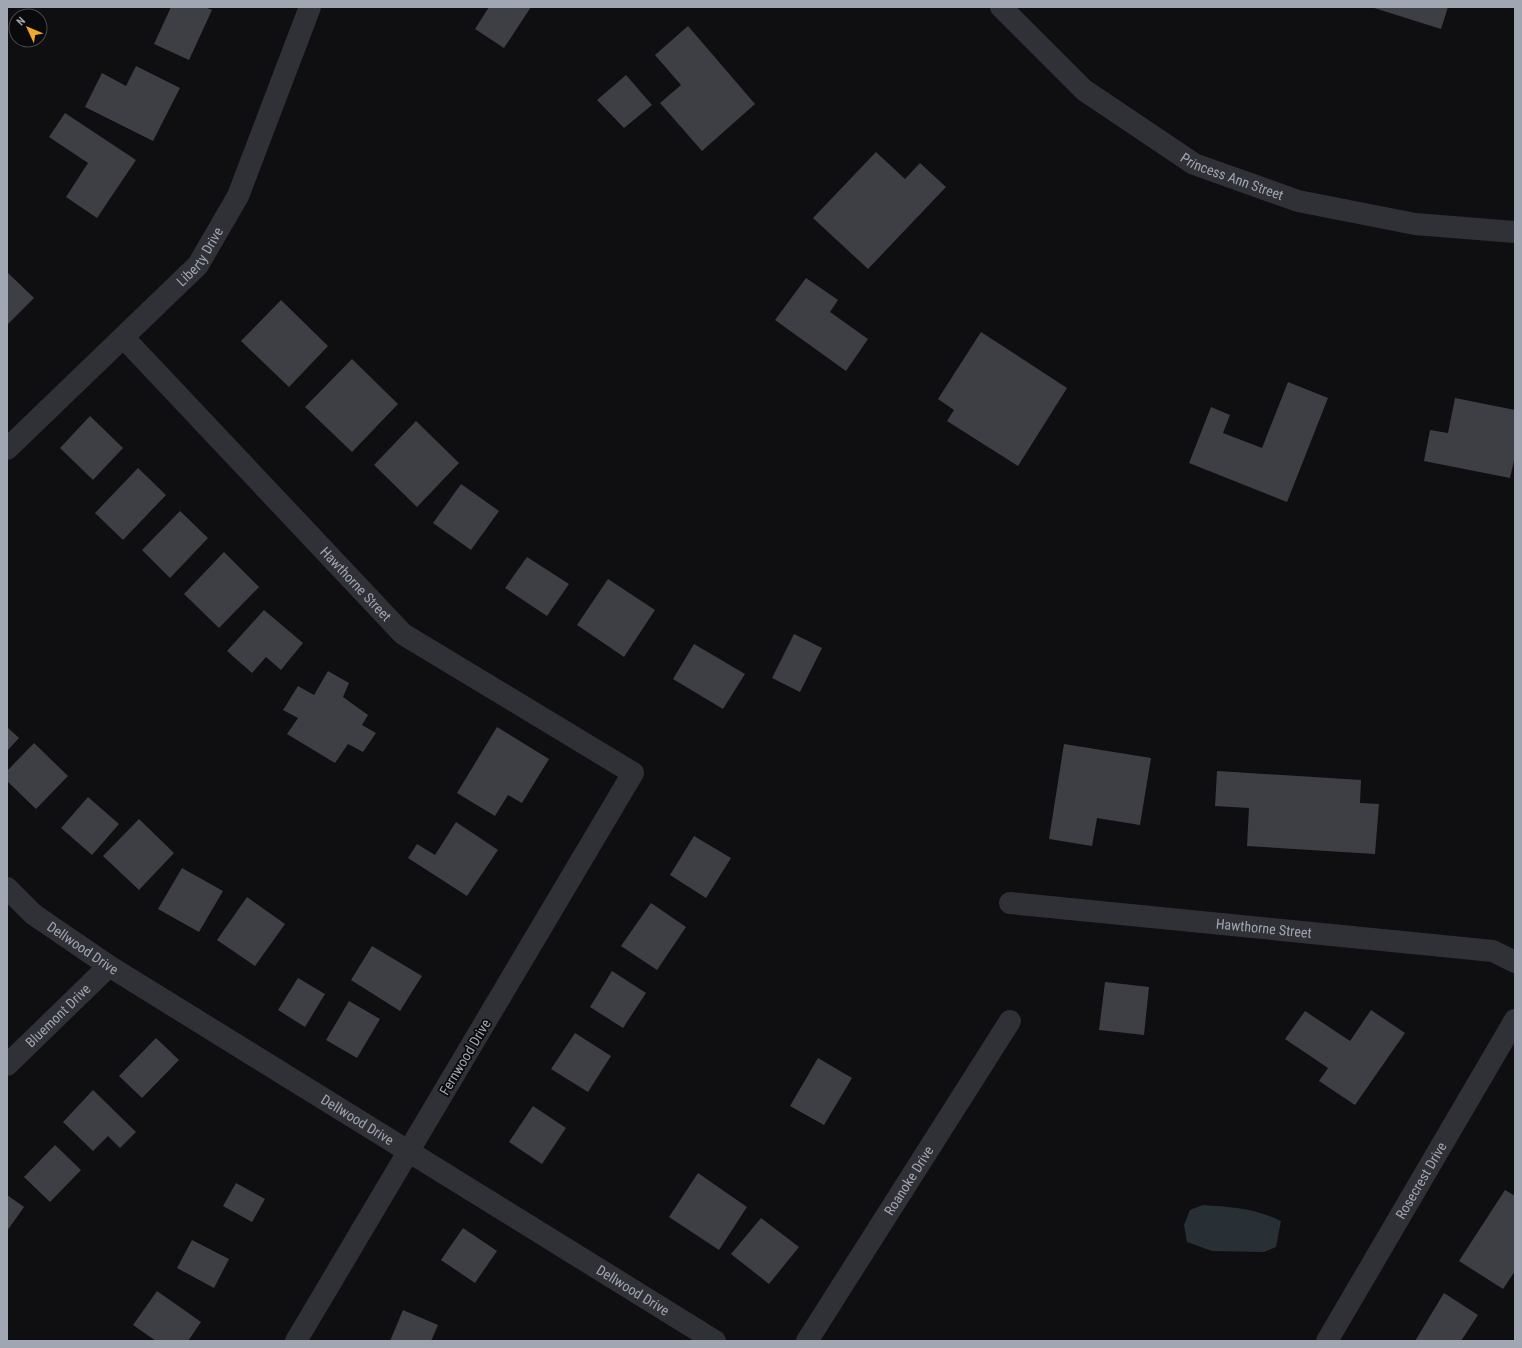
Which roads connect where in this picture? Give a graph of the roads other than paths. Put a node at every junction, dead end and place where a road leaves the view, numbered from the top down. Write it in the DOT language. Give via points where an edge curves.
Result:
graph roads {
  1 [pos="310,7"];
  2 [pos="1001,7"];
  3 [pos="1515,232"];
  4 [pos="124,338"];
  5 [pos="7,449"];
  6 [pos="633,773"];
  7 [pos="7,888"];
  8 [pos="1010,903"];
  9 [pos="1515,962"];
  10 [pos="109,966"];
  11 [pos="1515,1020"];
  12 [pos="1010,1021"];
  13 [pos="7,1065"];
  14 [pos="408,1152"];
  15 [pos="296,1341"];
  16 [pos="715,1341"];
  17 [pos="807,1341"];
  18 [pos="1327,1341"];
  1 -- 4 [label="street, Liberty Drive" via="238,196 198,265"];
  2 -- 3 [label="street, Princess Ann Street" via="1084,90 1194,164 1298,201 1415,224"];
  4 -- 5 [label="street, Liberty Drive"];
  4 -- 6 [label="street, Hawthorne Street" via="403,634"];
  6 -- 14 [label="street, Fernwood Drive"];
  7 -- 10 [label="street, Dellwood Drive" via="32,914"];
  8 -- 9 [label="street, Hawthorne Street" via="1493,951"];
  10 -- 13 [label="street, Bluemont Drive"];
  10 -- 14 [label="street, Dellwood Drive"];
  11 -- 18 [label="street, Rosecrest Drive"];
  12 -- 17 [label="street, Roanoke Drive"];
  14 -- 15 [label="street, Fernwood Drive"];
  14 -- 16 [label="street, Dellwood Drive"];
}
